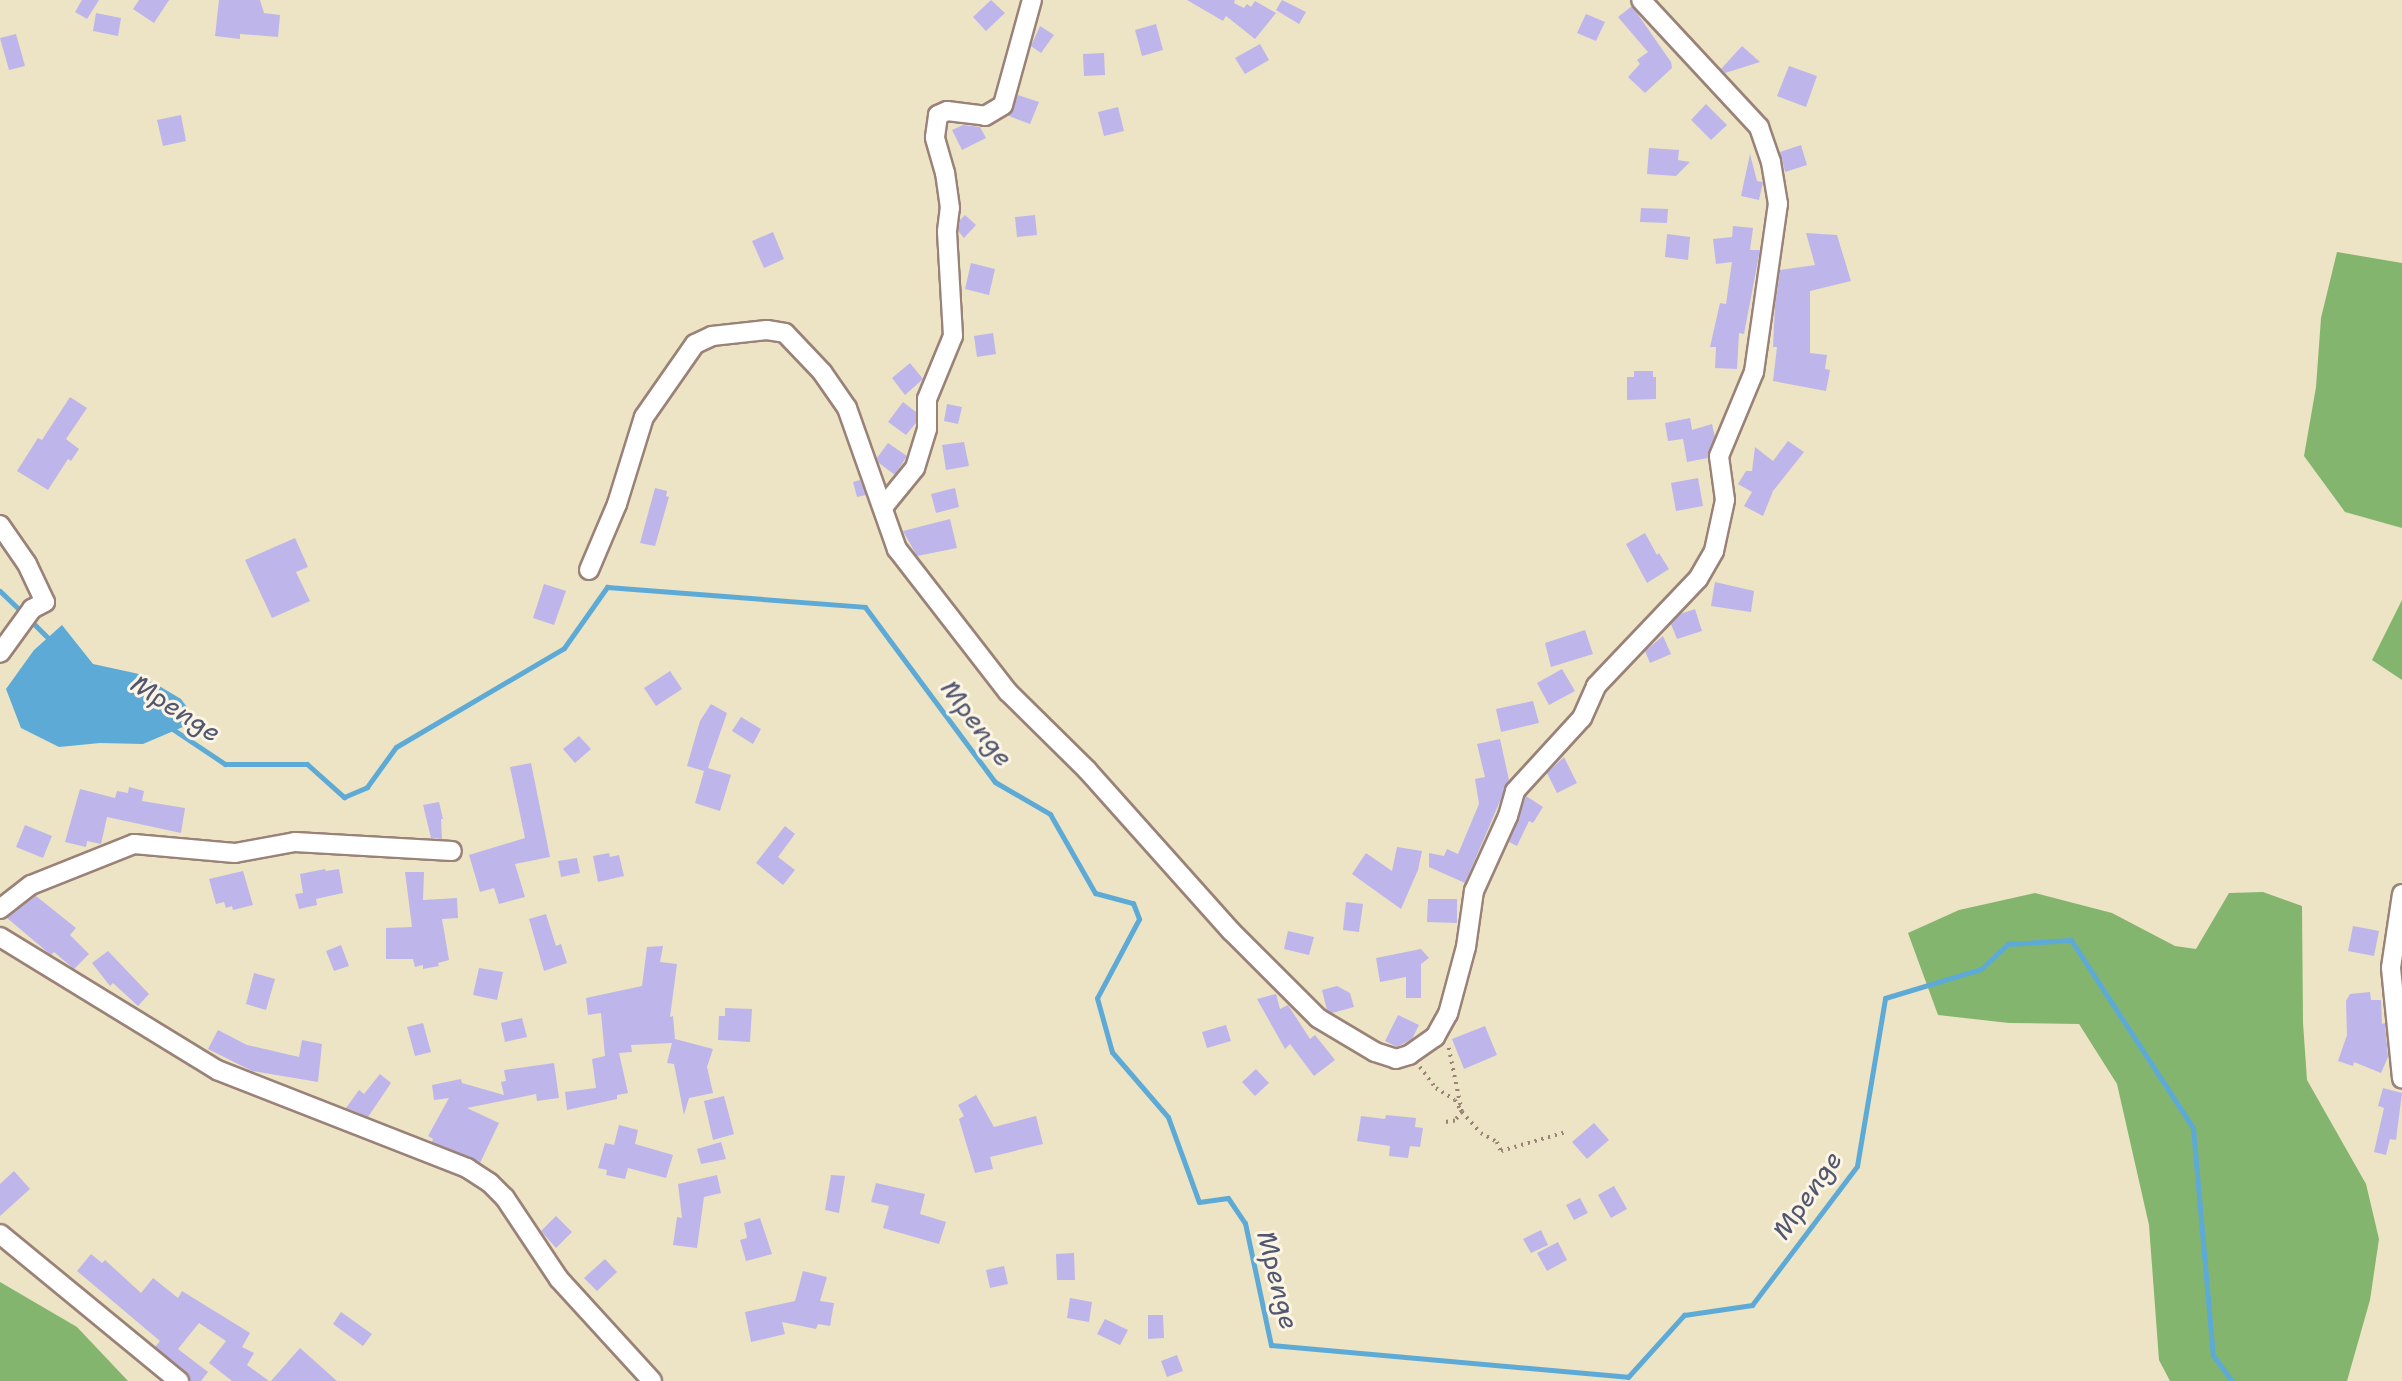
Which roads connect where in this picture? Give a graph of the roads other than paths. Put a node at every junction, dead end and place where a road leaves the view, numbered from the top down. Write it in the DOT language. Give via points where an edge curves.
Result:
graph roads {
  1 [pos="1032,0"];
  2 [pos="1641,0"];
  3 [pos="884,506"];
  4 [pos="0,525"];
  5 [pos="589,569"];
  6 [pos="0,653"];
  7 [pos="452,851"];
  8 [pos="2402,894"];
  9 [pos="0,909"];
  10 [pos="0,937"];
  11 [pos="2402,1078"];
  12 [pos="0,1234"];
  13 [pos="179,1381"];
  14 [pos="652,1381"];
  1 -- 3 [label="street" via="1003,105 985,116 947,111 938,116 935,137 950,208 947,231 953,336 927,399 928,429 915,468"];
  2 -- 3 [label="street" via="1759,127 1770,162 1778,204 1755,372 1719,456 1725,500 1714,551 1698,579 1596,686 1582,718 1515,791 1474,891 1466,947 1448,1014 1435,1037 1396,1059 1375,1052 1318,1018 1008,692 897,549"];
  3 -- 5 [label="street" via="847,408 795,341 785,333 767,330 712,336 695,344 644,417 617,504"];
  4 -- 6 [label="street" via="33,573 45,602 32,609"];
  7 -- 9 [label="street" via="295,842 235,853 134,844 31,885"];
  8 -- 11 [label="street" via="2391,968"];
  10 -- 14 [label="street" via="217,1070 467,1168 489,1182 505,1198 559,1279"];
  12 -- 13 [label="street"];
}
